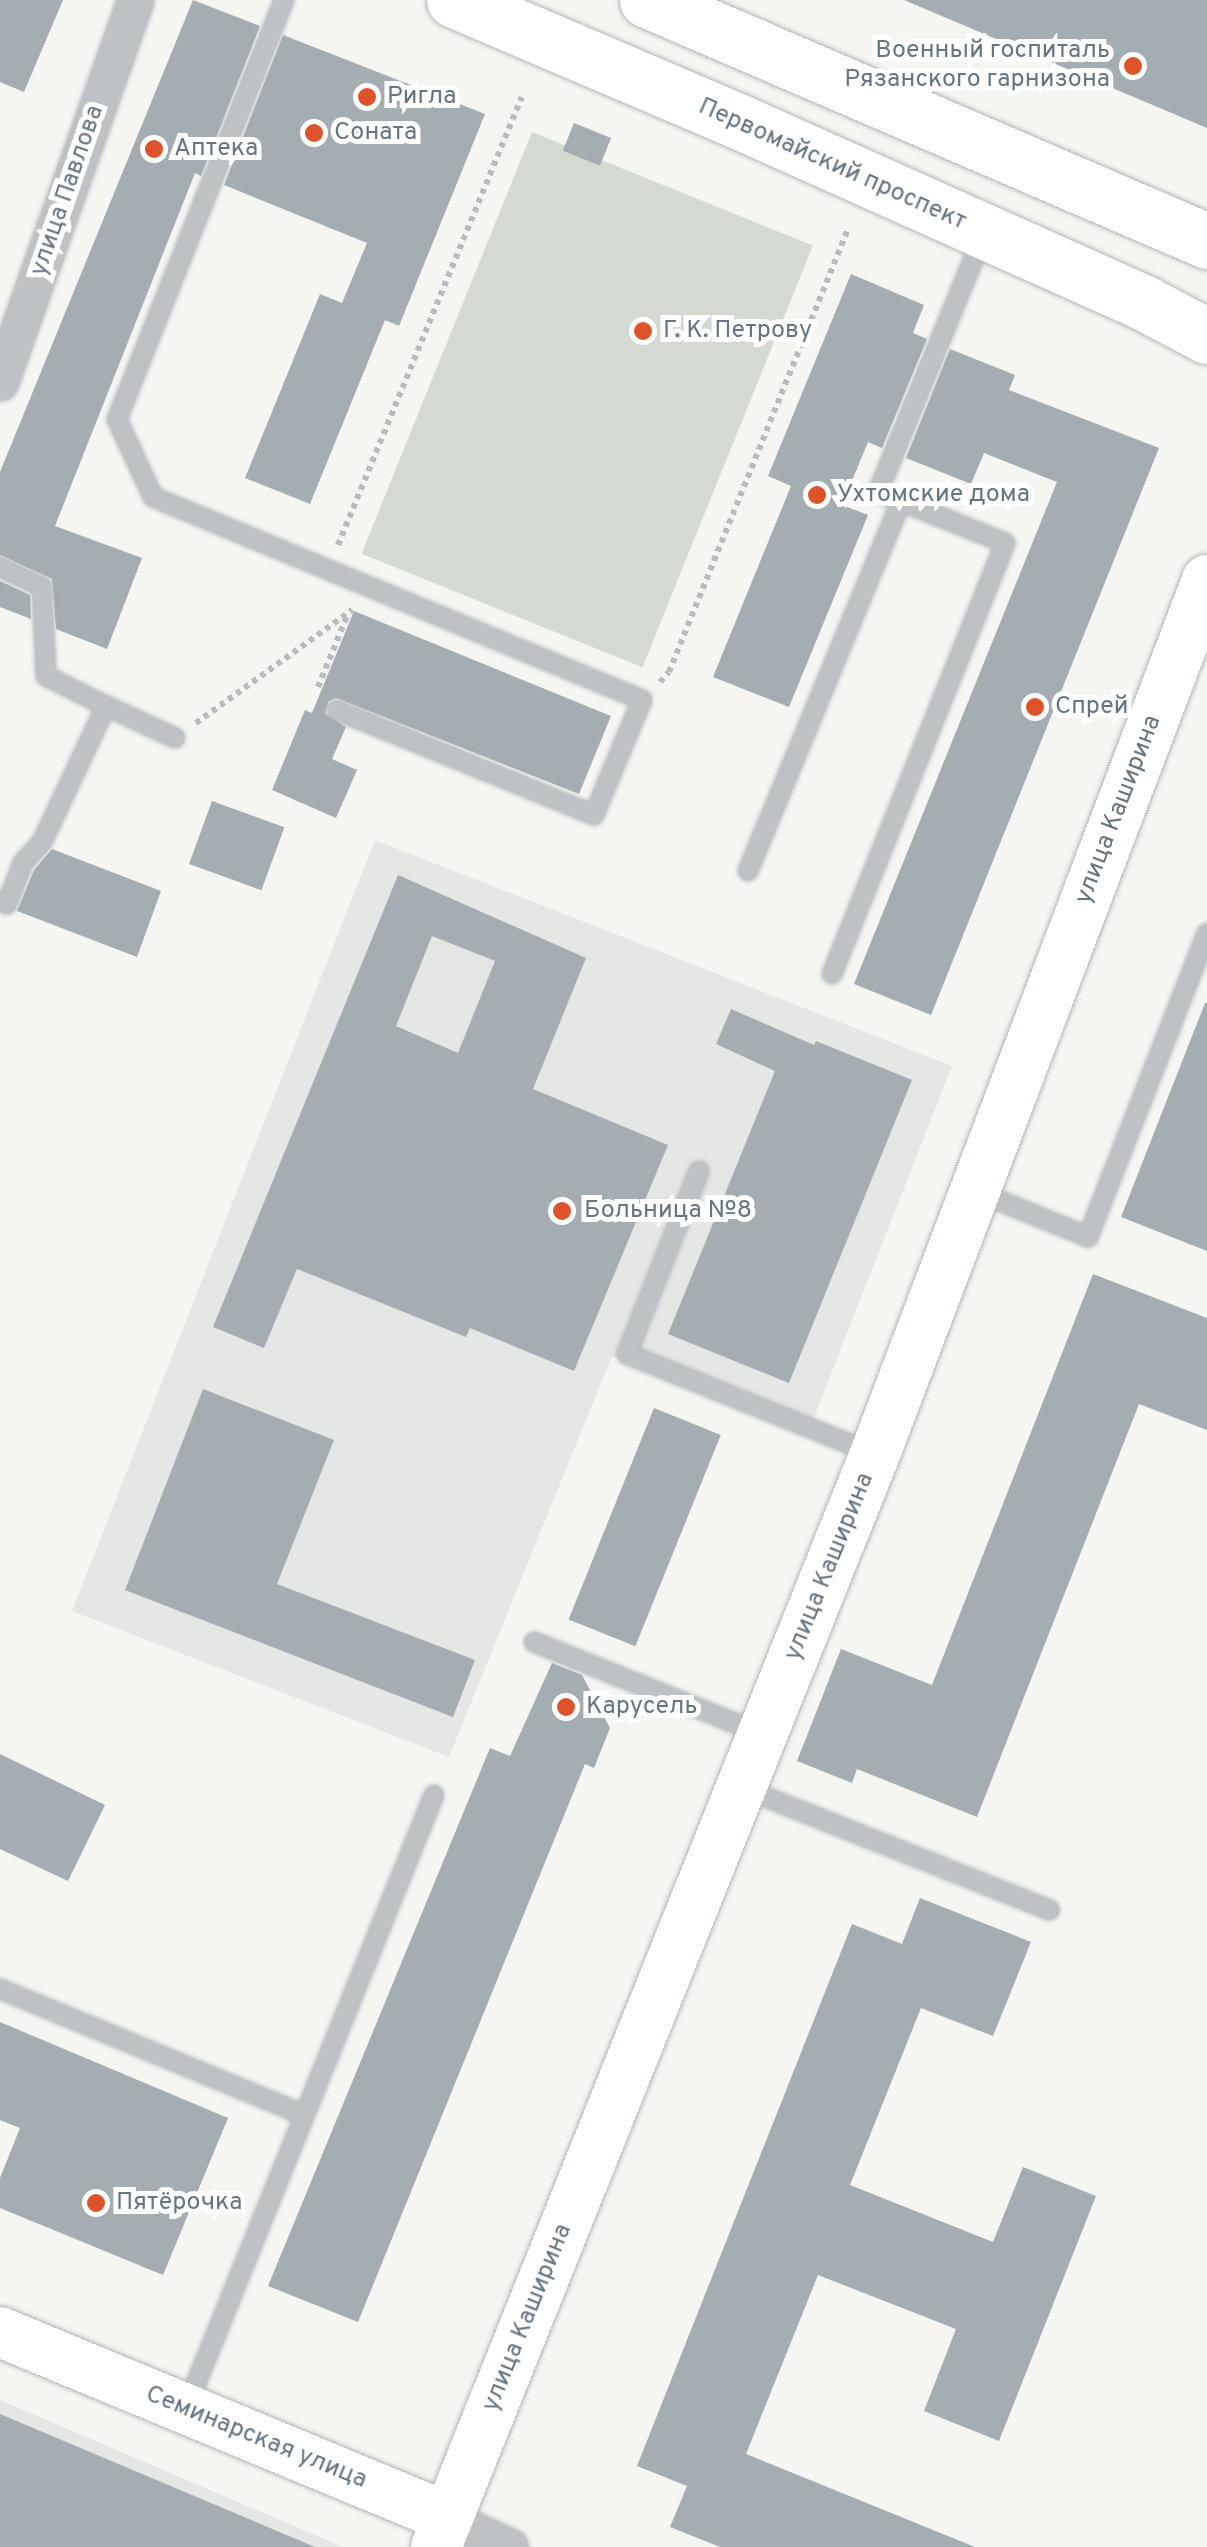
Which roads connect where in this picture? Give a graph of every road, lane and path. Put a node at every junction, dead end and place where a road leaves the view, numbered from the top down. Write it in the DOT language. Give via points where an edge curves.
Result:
graph roads {
  1 [pos="135,0"];
  2 [pos="284,0"];
  3 [pos="454,0"];
  4 [pos="669,4"];
  5 [pos="522,97"];
  6 [pos="847,232"];
  7 [pos="984,234"];
  8 [pos="1207,241"];
  9 [pos="1207,336"];
  10 [pos="7,345"];
  11 [pos="0,382"];
  12 [pos="901,501"];
  13 [pos="0,567"];
  14 [pos="328,569"];
  15 [pos="1207,580"];
  16 [pos="361,582"];
  17 [pos="380,590"];
  18 [pos="348,613"];
  19 [pos="313,699"];
  20 [pos="642,700"];
  21 [pos="106,706"];
  22 [pos="338,710"];
  23 [pos="175,738"];
  24 [pos="748,871"];
  25 [pos="0,902"];
  26 [pos="1207,933"];
  27 [pos="832,974"];
  28 [pos="698,1171"];
  29 [pos="973,1190"];
  30 [pos="875,1454"];
  31 [pos="534,1642"];
  32 [pos="764,1735"];
  33 [pos="743,1788"];
  34 [pos="434,1795"];
  35 [pos="1050,1910"];
  36 [pos="0,1989"];
  37 [pos="304,2115"];
  38 [pos="0,2332"];
  39 [pos="186,2409"];
  40 [pos="442,2532"];
  41 [pos="510,2547"];
  1 -- 10 [label="street, улица Павлова"];
  2 -- 14 [label="lane" via="116,420 153,497"];
  3 -- 7 [label="main road, Первомайский проспект"];
  4 -- 8 [label="main road"];
  5 -- 14 [label="path"];
  6 -- 20 [label="path" via="669,672"];
  7 -- 9 [label="main road, Первомайский проспект"];
  7 -- 12 [label="lane" via="878,492"];
  10 -- 11 [label="street, улица Павлова"];
  12 -- 24 [label="lane"];
  12 -- 27 [label="lane" via="1005,543"];
  13 -- 21 [label="lane" via="42,586 46,676"];
  14 -- 16 [label="lane"];
  15 -- 29 [label="main road, улица Каширина"];
  16 -- 17 [label="lane"];
  16 -- 18 [label="path"];
  17 -- 18 [label="path"];
  17 -- 20 [label="lane"];
  18 -- 19 [label="path"];
  18 -- 23 [label="path"];
  20 -- 22 [label="lane" via="594,815"];
  21 -- 23 [label="lane"];
  21 -- 25 [label="lane" via="42,842 23,862 7,904"];
  26 -- 29 [label="lane" via="1088,1237"];
  28 -- 30 [label="lane" via="627,1354"];
  29 -- 30 [label="main road, улица Каширина"];
  30 -- 32 [label="main road, улица Каширина"];
  31 -- 32 [label="lane"];
  32 -- 33 [label="main road, улица Каширина"];
  33 -- 35 [label="lane"];
  33 -- 40 [label="main road, улица Каширина"];
  34 -- 37 [label="lane"];
  36 -- 37 [label="lane"];
  37 -- 39 [label="lane"];
  38 -- 39 [label="main road, Семинарская улица"];
  39 -- 40 [label="main road, Семинарская улица"];
  40 -- 41 [label="street, Семинарская улица"];
}
